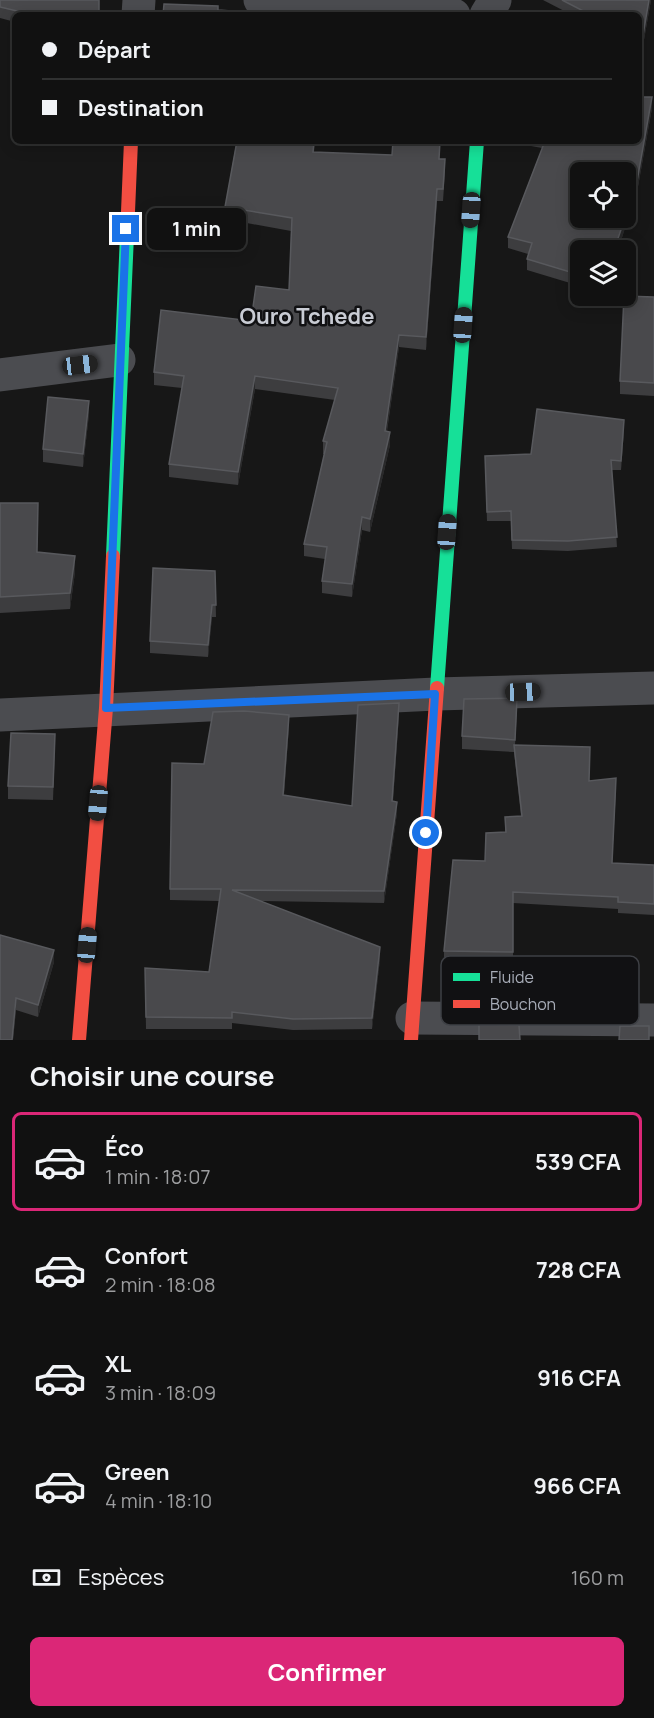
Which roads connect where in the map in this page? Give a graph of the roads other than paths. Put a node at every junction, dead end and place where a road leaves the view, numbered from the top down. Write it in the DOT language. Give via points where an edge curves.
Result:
graph roads {
  1 [pos="260,0"];
  2 [pos="415,12"];
  3 [pos="131,144"];
  4 [pos="477,144"];
  5 [pos="119,360"];
  6 [pos="0,375"];
  7 [pos="654,688"];
  8 [pos="435,694"];
  9 [pos="106,708"];
  10 [pos="0,715"];
  11 [pos="654,1020"];
  12 [pos="639,1021"];
  13 [pos="520,1025"];
  14 [pos="412,1029"];
  15 [pos="79,1040"];
  1 -- 2 [label="street"];
  3 -- 5 [label="street"];
  4 -- 8 [label="street"];
  5 -- 6 [label="street"];
  5 -- 9 [label="street"];
  7 -- 8 [label="street"];
  8 -- 9 [label="street"];
  8 -- 14 [label="street"];
  9 -- 10 [label="street"];
  9 -- 15 [label="street"];
  11 -- 12 [label="street"];
  13 -- 14 [label="street"];
}
